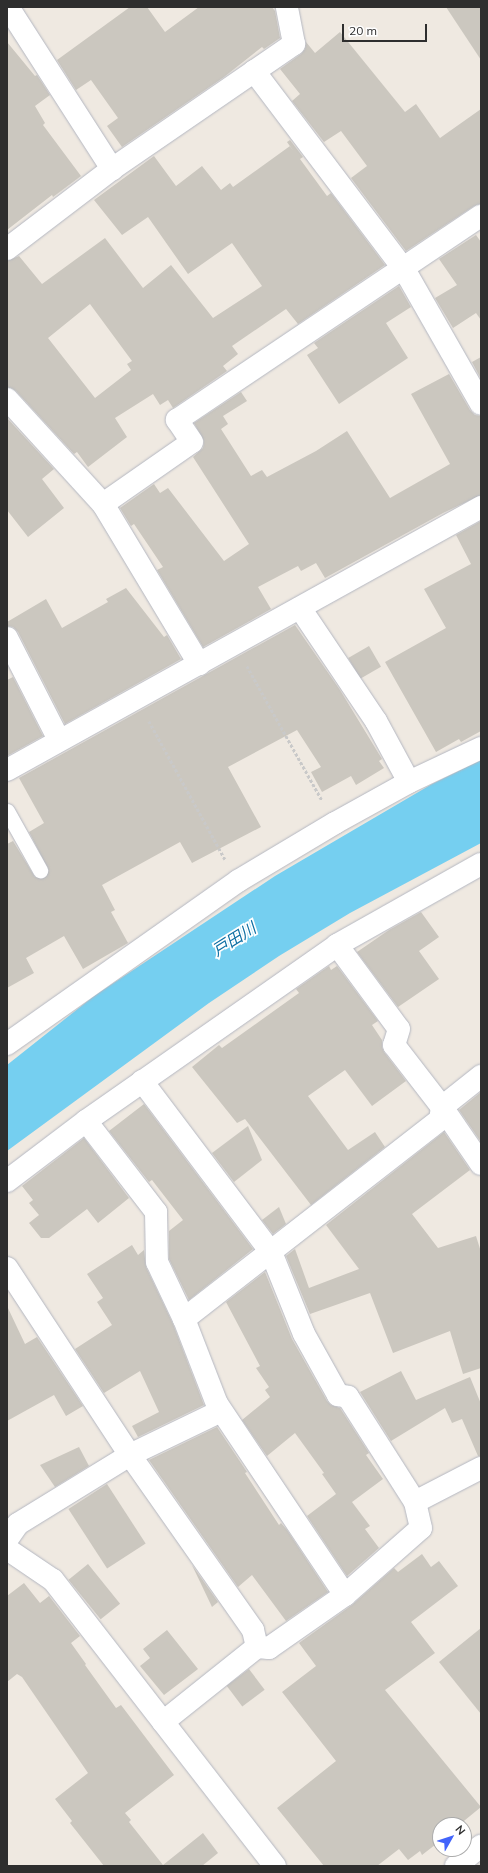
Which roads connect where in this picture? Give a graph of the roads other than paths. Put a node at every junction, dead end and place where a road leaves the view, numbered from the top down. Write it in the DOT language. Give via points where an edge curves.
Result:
graph roads {
  1 [pos="8,7"];
  2 [pos="288,7"];
  3 [pos="254,71"];
  4 [pos="112,169"];
  5 [pos="481,216"];
  6 [pos="7,249"];
  7 [pos="404,269"];
  8 [pos="7,399"];
  9 [pos="481,404"];
  10 [pos="103,504"];
  11 [pos="481,507"];
  12 [pos="300,608"];
  13 [pos="7,638"];
  14 [pos="199,664"];
  15 [pos="59,740"];
  16 [pos="481,748"];
  17 [pos="7,770"];
  18 [pos="409,782"];
  19 [pos="7,811"];
  20 [pos="481,864"];
  21 [pos="40,870"];
  22 [pos="337,945"];
  23 [pos="7,1044"];
  24 [pos="481,1076"];
  25 [pos="142,1081"];
  26 [pos="442,1107"];
  27 [pos="86,1121"];
  28 [pos="481,1164"];
  29 [pos="7,1181"];
  30 [pos="271,1252"];
  31 [pos="7,1268"];
  32 [pos="184,1319"];
  33 [pos="221,1410"];
  34 [pos="130,1455"];
  35 [pos="481,1468"];
  36 [pos="415,1502"];
  37 [pos="7,1540"];
  38 [pos="7,1549"];
  39 [pos="345,1595"];
  40 [pos="257,1647"];
  41 [pos="163,1722"];
  42 [pos="481,1846"];
  43 [pos="275,1866"];
  44 [pos="456,1866"];
  1 -- 4 [label="street"];
  2 -- 3 [label="street" via="294,44"];
  3 -- 4 [label="street"];
  3 -- 7 [label="street"];
  4 -- 6 [label="street"];
  5 -- 7 [label="street"];
  7 -- 9 [label="street"];
  7 -- 10 [label="street" via="177,420 192,442"];
  8 -- 10 [label="street"];
  10 -- 14 [label="street"];
  11 -- 12 [label="street"];
  12 -- 14 [label="street"];
  12 -- 18 [label="street" via="376,721"];
  13 -- 15 [label="street"];
  14 -- 15 [label="street"];
  15 -- 17 [label="street"];
  16 -- 18 [label="street"];
  18 -- 23 [label="street" via="238,881"];
  19 -- 21 [label="lane"];
  20 -- 22 [label="street"];
  22 -- 25 [label="street"];
  22 -- 26 [label="street" via="399,1029 394,1045"];
  24 -- 26 [label="street"];
  25 -- 27 [label="street"];
  25 -- 30 [label="street"];
  26 -- 28 [label="street"];
  26 -- 30 [label="street" via="440,1120"];
  27 -- 29 [label="street"];
  27 -- 32 [label="street" via="156,1212 157,1262"];
  30 -- 32 [label="street"];
  30 -- 36 [label="street" via="304,1334 338,1394 348,1397"];
  31 -- 34 [label="street"];
  32 -- 33 [label="street"];
  33 -- 34 [label="street"];
  33 -- 39 [label="street"];
  34 -- 37 [label="street" via="18,1524"];
  34 -- 40 [label="street" via="253,1630"];
  35 -- 36 [label="street"];
  36 -- 39 [label="street" via="421,1528"];
  38 -- 41 [label="street" via="53,1580"];
  39 -- 40 [label="street" via="269,1648"];
  40 -- 41 [label="street"];
  41 -- 43 [label="street"];
  42 -- 44 [label="street"];
}
